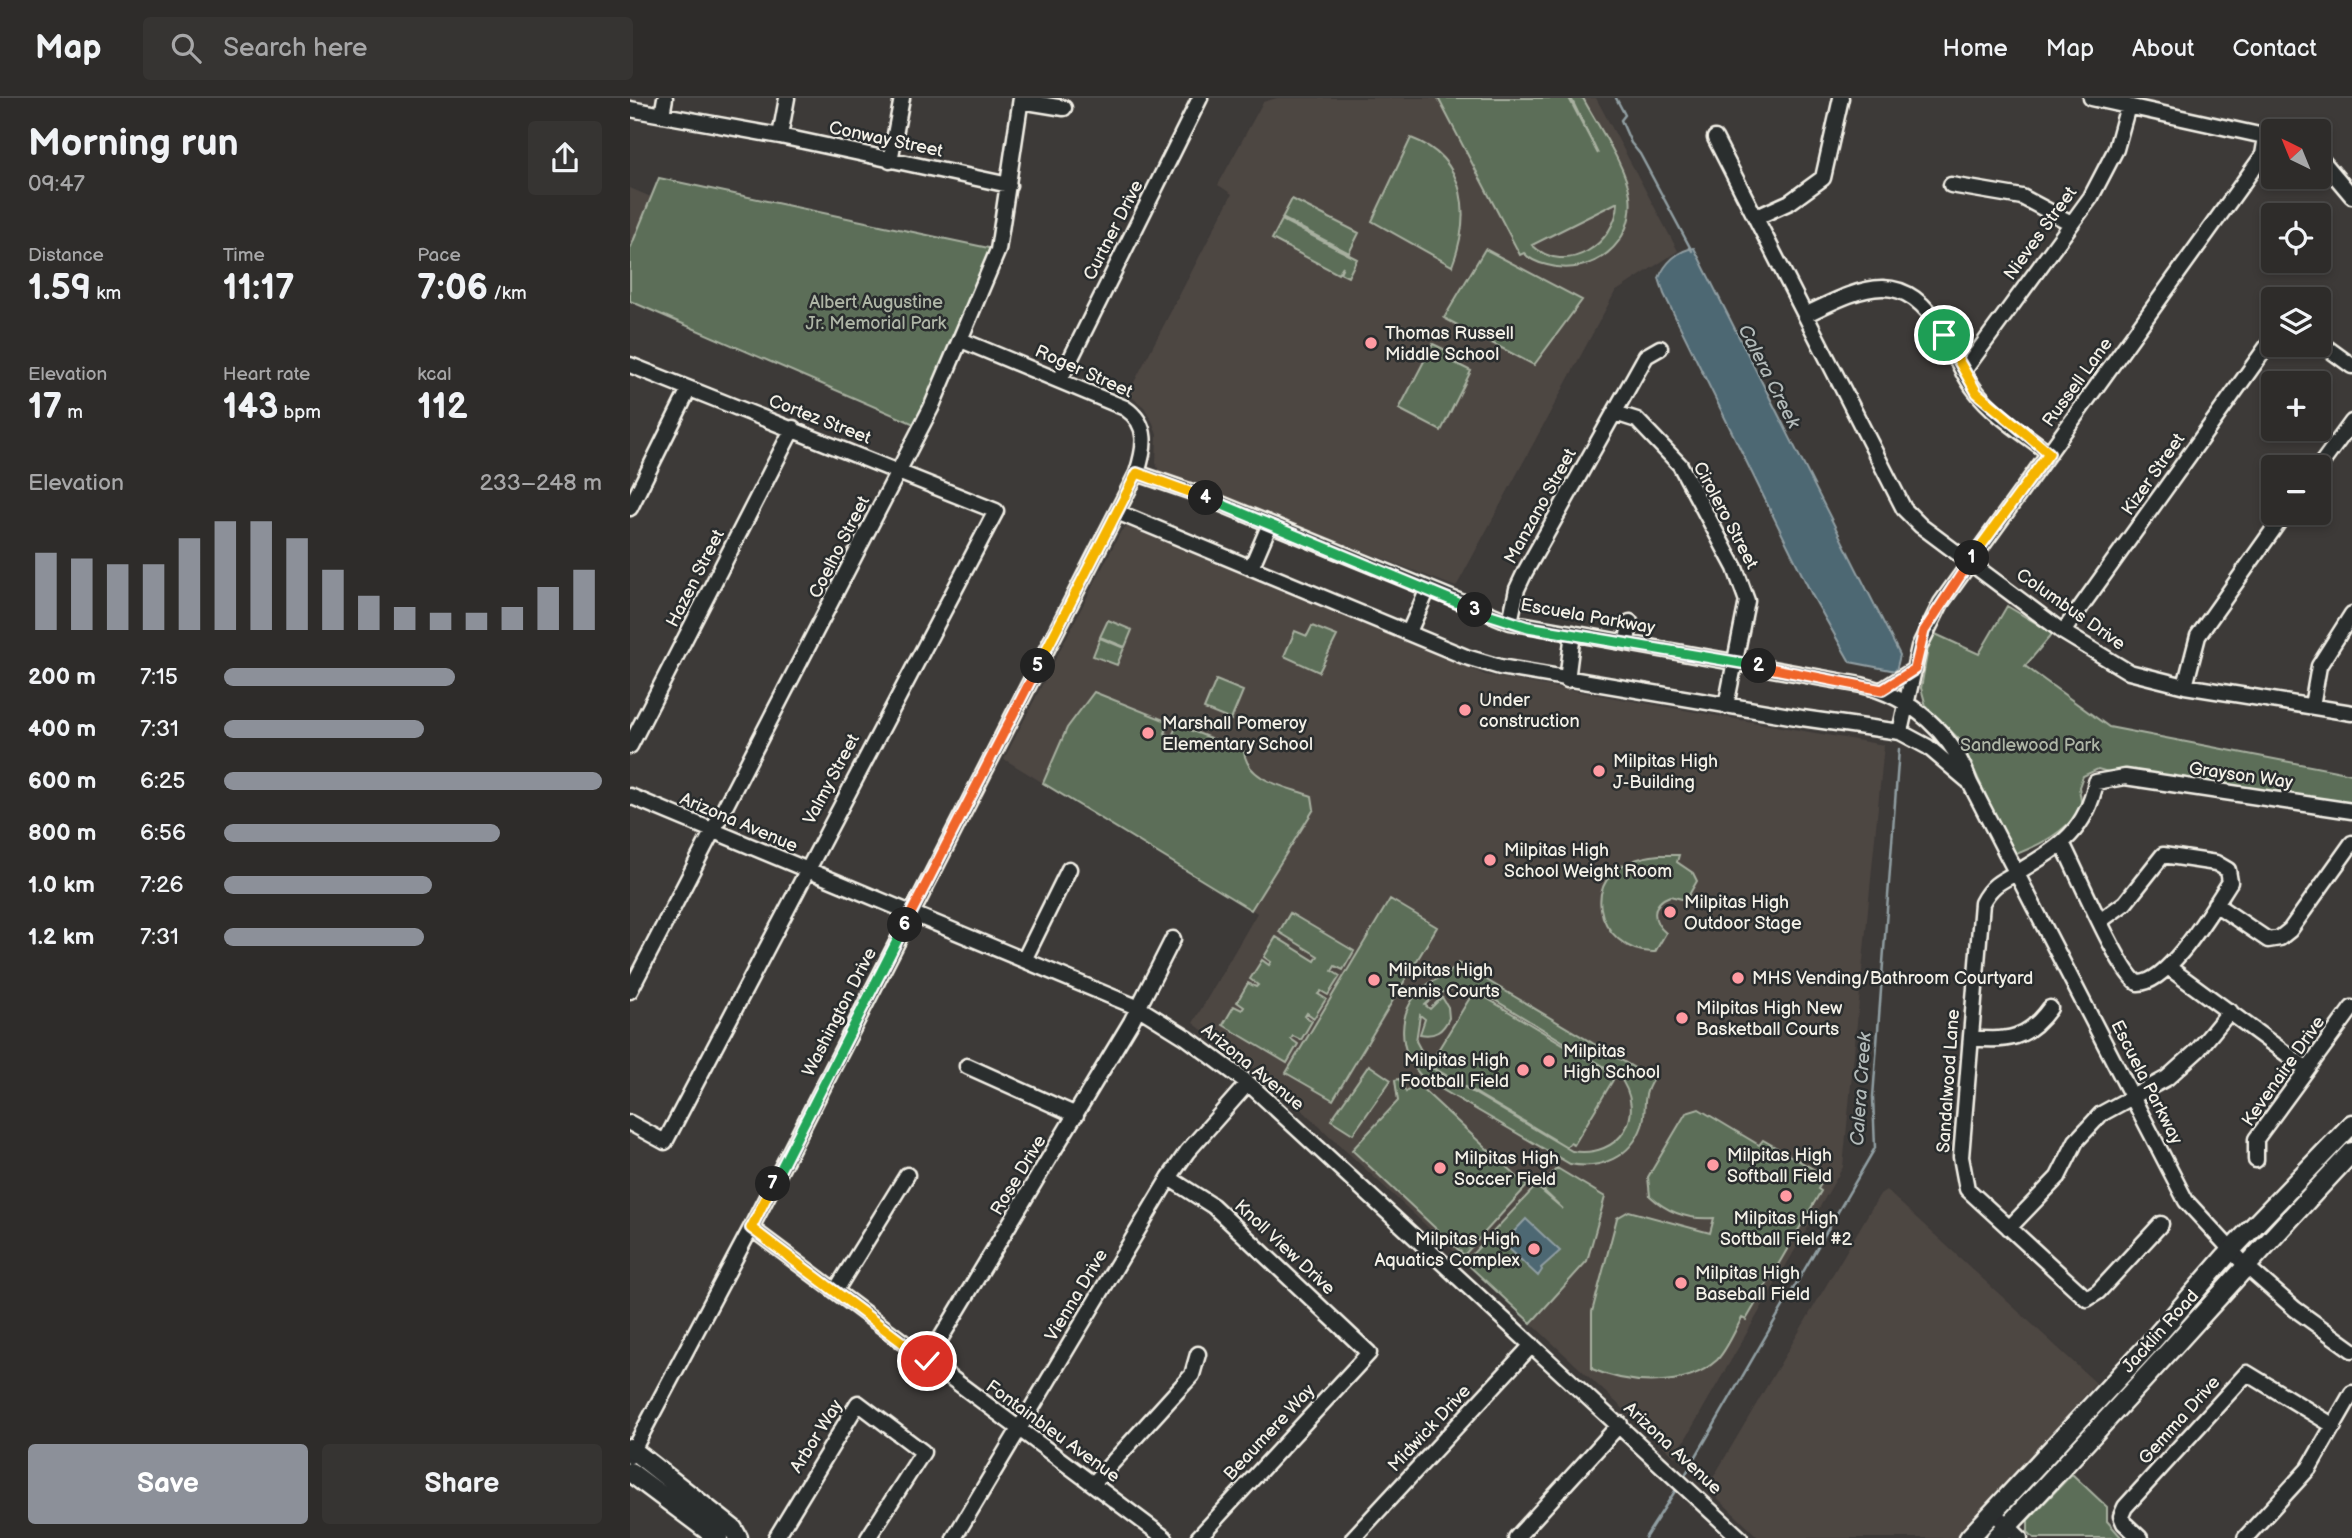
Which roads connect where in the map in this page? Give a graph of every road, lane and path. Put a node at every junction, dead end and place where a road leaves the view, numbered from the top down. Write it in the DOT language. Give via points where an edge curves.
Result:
graph roads {
  1 [pos="665,98"];
  2 [pos="787,98"];
  3 [pos="902,98"];
  4 [pos="1200,98"];
  5 [pos="1841,98"];
  6 [pos="2091,98"];
  7 [pos="1021,99"];
  8 [pos="2128,106"];
  9 [pos="1063,108"];
  10 [pos="630,109"];
  11 [pos="662,116"];
  12 [pos="2261,135"];
  13 [pos="780,136"];
  14 [pos="1715,138"];
  15 [pos="2261,158"];
  16 [pos="890,161"];
  17 [pos="2331,171"];
  18 [pos="1009,185"];
  19 [pos="1951,185"];
  20 [pos="2352,196"];
  21 [pos="1757,217"];
  22 [pos="2071,223"];
  23 [pos="1807,314"];
  24 [pos="961,340"];
  25 [pos="1660,348"];
  26 [pos="2331,351"];
  27 [pos="2261,355"];
  28 [pos="630,365"];
  29 [pos="2352,366"];
  30 [pos="1963,372"];
  31 [pos="1060,380"];
  32 [pos="689,389"];
  33 [pos="1615,412"];
  34 [pos="2352,422"];
  35 [pos="793,428"];
  36 [pos="2049,453"];
  37 [pos="2328,455"];
  38 [pos="900,471"];
  39 [pos="1137,473"];
  40 [pos="630,508"];
  41 [pos="996,511"];
  42 [pos="1117,512"];
  43 [pos="2277,525"];
  44 [pos="1269,526"];
  45 [pos="1970,561"];
  46 [pos="1251,568"];
  47 [pos="1427,591"];
  48 [pos="2352,614"];
  49 [pos="1510,622"];
  50 [pos="1630,622"];
  51 [pos="1409,632"];
  52 [pos="2063,632"];
  53 [pos="1573,633"];
  54 [pos="1627,642"];
  55 [pos="1736,661"];
  56 [pos="1915,669"];
  57 [pos="1567,680"];
  58 [pos="2185,686"];
  59 [pos="1882,690"];
  60 [pos="1908,703"];
  61 [pos="1726,706"];
  62 [pos="2312,706"];
  63 [pos="2352,713"];
  64 [pos="1900,732"];
  65 [pos="630,746"];
  66 [pos="2125,778"];
  67 [pos="1970,783"];
  68 [pos="630,796"];
  69 [pos="2352,811"];
  70 [pos="714,832"];
  71 [pos="2062,843"];
  72 [pos="2352,843"];
  73 [pos="1069,869"];
  74 [pos="805,871"];
  75 [pos="2016,873"];
  76 [pos="2215,904"];
  77 [pos="910,914"];
  78 [pos="2100,921"];
  79 [pos="1173,940"];
  80 [pos="1025,958"];
  81 [pos="2168,967"];
  82 [pos="630,991"];
  83 [pos="1139,1007"];
  84 [pos="2050,1008"];
  85 [pos="2352,1008"];
  86 [pos="2230,1011"];
  87 [pos="1970,1038"];
  88 [pos="967,1066"];
  89 [pos="2307,1069"];
  90 [pos="1248,1083"];
  91 [pos="2134,1096"];
  92 [pos="1076,1115"];
  93 [pos="630,1123"];
  94 [pos="2352,1124"];
  95 [pos="2352,1152"];
  96 [pos="2256,1160"];
  97 [pos="907,1175"];
  98 [pos="1169,1178"];
  99 [pos="2161,1224"];
  100 [pos="751,1228"];
  101 [pos="2009,1228"];
  102 [pos="2231,1250"];
  103 [pos="2245,1265"];
  104 [pos="836,1290"];
  105 [pos="1532,1345"];
  106 [pos="2352,1350"];
  107 [pos="1369,1353"];
  108 [pos="1198,1354"];
  109 [pos="927,1361"];
  110 [pos="2352,1394"];
  111 [pos="1620,1424"];
  112 [pos="2334,1426"];
  113 [pos="1017,1430"];
  114 [pos="631,1451"];
  115 [pos="630,1472"];
  116 [pos="1093,1484"];
  117 [pos="1993,1512"];
  118 [pos="2008,1534"];
  119 [pos="962,1535"];
  120 [pos="718,1538"];
  121 [pos="738,1538"];
  122 [pos="776,1538"];
  123 [pos="868,1538"];
  124 [pos="1165,1538"];
  125 [pos="1198,1538"];
  126 [pos="1353,1538"];
  127 [pos="1516,1538"];
  128 [pos="1740,1538"];
  129 [pos="1969,1538"];
  130 [pos="2140,1538"];
  131 [pos="2245,1538"];
  1 -- 11 [label="street"];
  2 -- 13 [label="street"];
  3 -- 16 [label="street"];
  4 -- 31 [label="street, Curtner Drive"];
  5 -- 21 [label="street" via="1823,178 1790,202"];
  6 -- 8 [label="street"];
  7 -- 9 [label="street"];
  7 -- 18 [label="street, Coelho Street"];
  8 -- 12 [label="street"];
  8 -- 22 [label="street, Nieves Street" via="2116,149 2091,197"];
  10 -- 11 [label="street, Conway Street"];
  11 -- 13 [label="street, Conway Street"];
  13 -- 16 [label="street, Conway Street"];
  14 -- 21 [label="street, Columbus Drive"];
  15 -- 36 [label="street, Russell Lane"];
  16 -- 18 [label="street, Conway Street"];
  17 -- 20 [label="street"];
  18 -- 24 [label="street, Coelho Street" via="998,250"];
  19 -- 22 [label="street" via="2022,197"];
  21 -- 23 [label="street, Columbus Drive"];
  22 -- 30 [label="street, Nieves Street"];
  23 -- 30 [label="street" via="1877,286 1898,292 1929,311"];
  23 -- 45 [label="street, Columbus Drive" via="1904,509"];
  24 -- 31 [label="street, Roger Street"];
  24 -- 38 [label="street, Coelho Street"];
  25 -- 33 [label="street, Manzano Street" via="1646,356"];
  26 -- 29 [label="street"];
  27 -- 52 [label="street, Kizer Street"];
  28 -- 32 [label="street, Cortez Street"];
  30 -- 36 [label="street" via="1977,393"];
  31 -- 39 [label="street, Roger Street" via="1134,415 1145,440"];
  32 -- 35 [label="street, Cortez Street"];
  32 -- 40 [label="street"];
  33 -- 49 [label="street, Manzano Street" via="1525,572"];
  33 -- 55 [label="street, Cirolero Street" via="1637,420 1679,465 1735,568 1747,601"];
  34 -- 37 [label="street"];
  35 -- 38 [label="street, Cortez Street"];
  35 -- 65 [label="street, Hazen Street"];
  36 -- 45 [label="street, Russell Lane"];
  38 -- 41 [label="street, Cortez Street"];
  38 -- 70 [label="street, Coelho Street"];
  39 -- 42 [label="street, Washington Drive"];
  39 -- 44 [label="street, Escuela Parkway"];
  41 -- 74 [label="street, Valmy Street"];
  42 -- 46 [label="street, Escuela Parkway"];
  42 -- 77 [label="street, Washington Drive"];
  43 -- 58 [label="street" via="2198,636"];
  44 -- 46 [label="street"];
  44 -- 47 [label="street, Escuela Parkway"];
  45 -- 52 [label="street, Columbus Drive"];
  45 -- 56 [label="street, Russell Lane" via="1924,631"];
  46 -- 51 [label="street, Escuela Parkway"];
  47 -- 49 [label="street, Escuela Parkway"];
  47 -- 51 [label="street"];
  48 -- 62 [label="street" via="2319,666"];
  49 -- 53 [label="street, Escuela Parkway"];
  50 -- 54 [label="street"];
  51 -- 57 [label="street, Escuela Parkway" via="1489,664"];
  52 -- 58 [label="street, Columbus Drive" via="2129,672"];
  53 -- 54 [label="street, Escuela Parkway"];
  53 -- 57 [label="street"];
  54 -- 55 [label="street, Escuela Parkway"];
  55 -- 59 [label="street, Escuela Parkway"];
  55 -- 61 [label="street, Cirolero Street"];
  56 -- 59 [label="street"];
  56 -- 60 [label="street, Russell Lane"];
  57 -- 61 [label="street, Escuela Parkway"];
  58 -- 62 [label="street, Columbus Drive"];
  59 -- 60 [label="street, Escuela Parkway"];
  60 -- 64 [label="street, Russell Lane"];
  60 -- 67 [label="street, Escuela Parkway" via="1957,751"];
  61 -- 64 [label="street, Escuela Parkway"];
  62 -- 63 [label="street, Columbus Drive"];
  64 -- 67 [label="street, Escuela Parkway" via="1928,747"];
  66 -- 69 [label="street, Grayson Way"];
  66 -- 71 [label="street, Sandalwood Lane" via="2096,782 2091,807 2076,832"];
  67 -- 75 [label="street, Escuela Parkway"];
  68 -- 70 [label="street, Arizona Avenue"];
  70 -- 74 [label="street, Arizona Avenue"];
  70 -- 82 [label="street, Coelho Street"];
  71 -- 75 [label="street, Sandalwood Lane"];
  71 -- 78 [label="street"];
  72 -- 76 [label="street" via="2280,938 2268,940"];
  73 -- 80 [label="street"];
  74 -- 77 [label="street, Arizona Avenue"];
  74 -- 93 [label="street, Valmy Street" via="665,1142"];
  75 -- 87 [label="street, Sandalwood Lane" via="1995,883 1979,913"];
  75 -- 91 [label="street, Escuela Parkway"];
  76 -- 78 [label="street" via="2230,882 2228,870 2216,863 2163,855 2125,904"];
  76 -- 81 [label="street"];
  77 -- 80 [label="street, Arizona Avenue"];
  77 -- 100 [label="street, Washington Drive"];
  78 -- 81 [label="street" via="2133,980 2144,983"];
  79 -- 83 [label="street, Rose Drive"];
  80 -- 83 [label="street, Arizona Avenue"];
  81 -- 86 [label="street"];
  83 -- 90 [label="street, Arizona Avenue"];
  83 -- 92 [label="street, Rose Drive"];
  84 -- 87 [label="street" via="2024,1035 2009,1040"];
  85 -- 89 [label="street, Kevenaire Drive"];
  86 -- 89 [label="street"];
  86 -- 91 [label="street" via="2177,1069"];
  87 -- 101 [label="street, Sandalwood Lane" via="1961,1157 1967,1189"];
  88 -- 92 [label="street"];
  89 -- 96 [label="street, Kevenaire Drive" via="2256,1139"];
  90 -- 98 [label="street, Vienna Drive" via="1186,1152"];
  90 -- 105 [label="street, Arizona Avenue"];
  91 -- 101 [label="street" via="2101,1114 2076,1141 2058,1177"];
  91 -- 102 [label="street, Escuela Parkway" via="2186,1201"];
  92 -- 109 [label="street, Rose Drive"];
  94 -- 102 [label="main road, Jacklin Road"];
  95 -- 103 [label="main road, Jacklin Road"];
  97 -- 104 [label="street"];
  98 -- 107 [label="street, Knoll View Drive" via="1213,1206"];
  98 -- 113 [label="street, Vienna Drive"];
  99 -- 101 [label="street, Sandalwood Lane" via="2087,1299"];
  100 -- 104 [label="street, Fontainbleu Avenue"];
  100 -- 114 [label="street, Washington Drive"];
  102 -- 103 [label="street, Escuela Parkway"];
  102 -- 117 [label="main road, Jacklin Road"];
  103 -- 106 [label="street, Escuela Parkway" via="2295,1310"];
  103 -- 118 [label="main road, Jacklin Road"];
  104 -- 109 [label="street, Fontainbleu Avenue"];
  105 -- 111 [label="street, Arizona Avenue"];
  105 -- 126 [label="street, Midwick Drive"];
  107 -- 125 [label="street, Beaumere Way"];
  108 -- 116 [label="street" via="1192,1375"];
  109 -- 113 [label="street, Fontainbleu Avenue"];
  110 -- 112 [label="street"];
  111 -- 127 [label="street"];
  111 -- 128 [label="street, Arizona Avenue"];
  112 -- 130 [label="street, Gemma Drive" via="2247,1373 2125,1507 2124,1523"];
  112 -- 131 [label="street" via="2309,1468"];
  113 -- 116 [label="street, Fontainbleu Avenue"];
  113 -- 119 [label="street, Vienna Drive"];
  114 -- 121 [label="main road" via="733,1529"];
  115 -- 120 [label="main road"];
  116 -- 124 [label="street, Fontainbleu Avenue"];
  117 -- 118 [label="street"];
  117 -- 129 [label="main road, Jacklin Road"];
  122 -- 123 [label="street, Arbor Way" via="858,1403 923,1452"];
}
